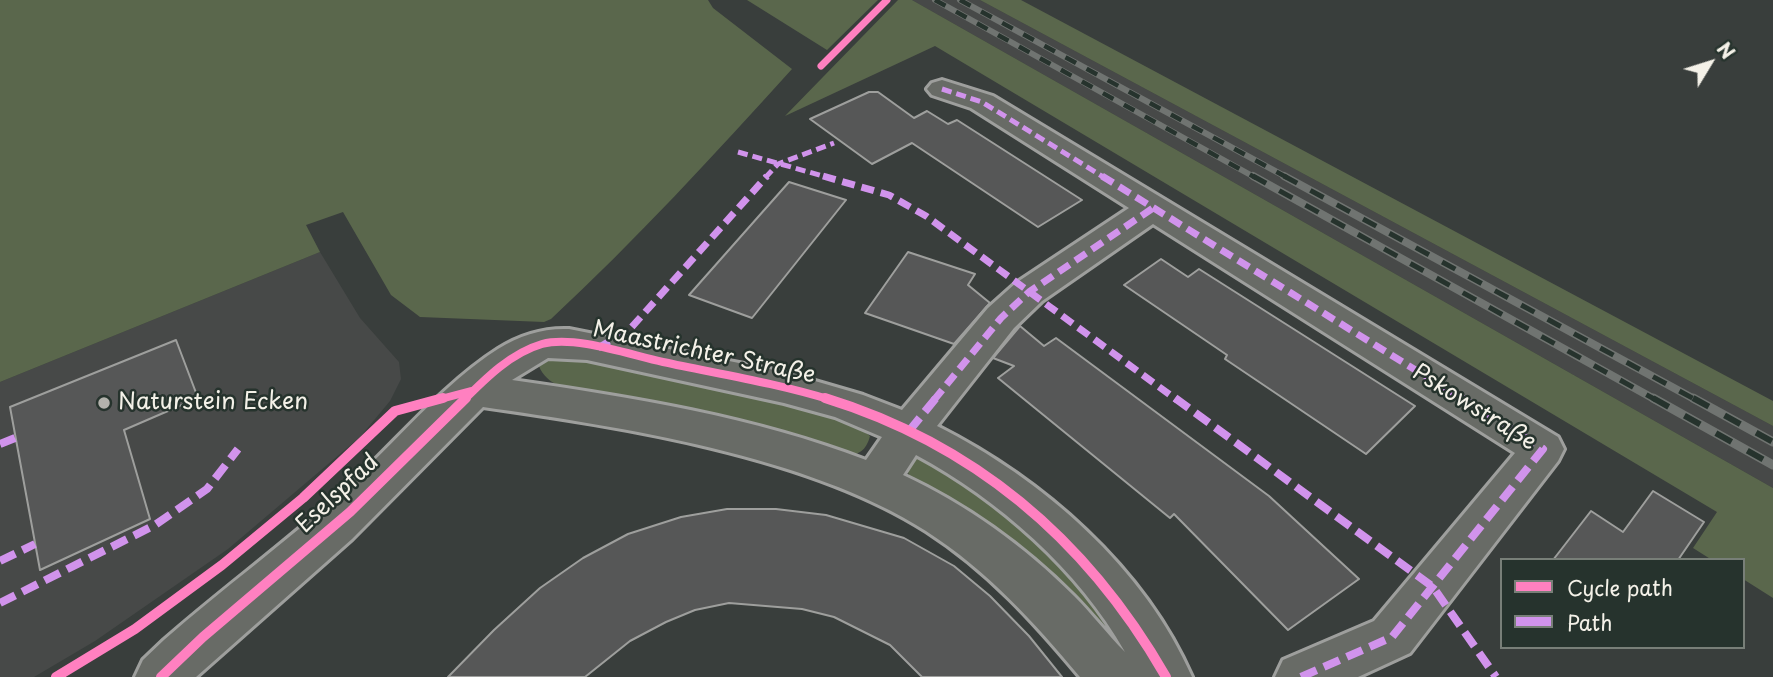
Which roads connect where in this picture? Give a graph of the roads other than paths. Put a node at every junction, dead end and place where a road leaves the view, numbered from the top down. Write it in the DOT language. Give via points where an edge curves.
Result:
graph roads {
  1 [pos="942,89"];
  2 [pos="1153,208"];
  3 [pos="544,343"];
  4 [pos="474,390"];
  5 [pos="909,431"];
  6 [pos="876,481"];
  7 [pos="196,641"];
  8 [pos="133,677"];
  9 [pos="161,677"];
  10 [pos="1115,677"];
  11 [pos="1166,677"];
  12 [pos="1301,677"];
  1 -- 2 [label="street, Pskowstraße" via="982,102"];
  2 -- 5 [label="street" via="1029,292"];
  2 -- 12 [label="street, Pskowstraße" via="1543,449 1392,637"];
  3 -- 4 [label="street, Eselspfad" via="509,362"];
  3 -- 5 [label="street, Maastrichter Straße" via="789,388 850,406"];
  4 -- 6 [label="street" via="561,402 784,449"];
  4 -- 7 [label="street, Eselspfad" via="336,525"];
  5 -- 6 [label="street"];
  5 -- 11 [label="street, Maastrichter Straße" via="965,462 1062,539 1149,643"];
  6 -- 10 [label="street" via="930,510 993,554 1059,614"];
  7 -- 8 [label="street, Eselspfad"];
  7 -- 9 [label="street, Eselspfad"];
}
